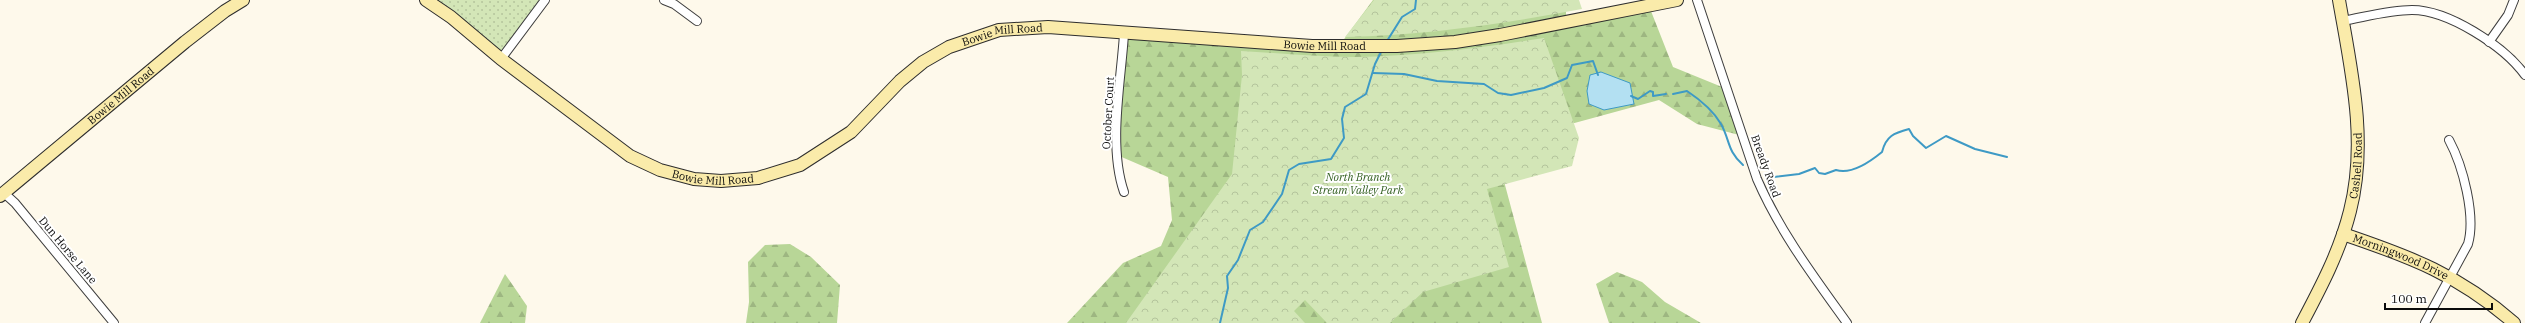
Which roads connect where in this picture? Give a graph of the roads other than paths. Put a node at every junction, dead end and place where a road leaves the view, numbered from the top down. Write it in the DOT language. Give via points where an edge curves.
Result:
graph roads {
  1 [pos="243,0"];
  2 [pos="426,0"];
  3 [pos="545,0"];
  4 [pos="664,0"];
  5 [pos="1677,0"];
  6 [pos="1697,0"];
  7 [pos="2339,0"];
  8 [pos="2514,0"];
  9 [pos="697,21"];
  10 [pos="2342,21"];
  11 [pos="1124,34"];
  12 [pos="2489,42"];
  13 [pos="501,59"];
  14 [pos="2525,75"];
  15 [pos="2449,140"];
  16 [pos="1124,192"];
  17 [pos="2,194"];
  18 [pos="2343,234"];
  19 [pos="2451,277"];
  20 [pos="114,323"];
  21 [pos="1847,323"];
  22 [pos="2302,323"];
  23 [pos="2426,323"];
  24 [pos="2514,323"];
  1 -- 17 [label="street, Bowie Mill Road" via="185,42"];
  2 -- 13 [label="street, Bowie Mill Road" via="451,17"];
  3 -- 13 [label="street"];
  4 -- 9 [label="street"];
  5 -- 11 [label="street, Bowie Mill Road" via="1500,36 1398,46 1312,46"];
  6 -- 21 [label="street, Bready Road" via="1757,180 1768,204 1788,240"];
  7 -- 10 [label="street, Cashell Road"];
  8 -- 12 [label="street" via="2508,15"];
  10 -- 12 [label="street" via="2390,12 2426,11 2452,19"];
  10 -- 18 [label="street, Cashell Road" via="2355,97 2358,140 2354,188"];
  11 -- 13 [label="street, Bowie Mill Road" via="1030,28 998,30 974,37 949,47 923,62 900,81 851,132 831,147 800,165 776,174 739,181 694,179 660,170 630,156"];
  11 -- 16 [label="street, October Court" via="1117,131 1117,173"];
  12 -- 14 [label="street"];
  15 -- 19 [label="street" via="2461,164 2472,227 2468,244"];
  17 -- 20 [label="street, Dun Horse Lane" via="15,203"];
  18 -- 19 [label="street, Morningwood Drive" via="2412,258"];
  18 -- 22 [label="street, Cashell Road" via="2329,272"];
  19 -- 23 [label="street"];
  19 -- 24 [label="street, Morningwood Drive" via="2487,299"];
}
